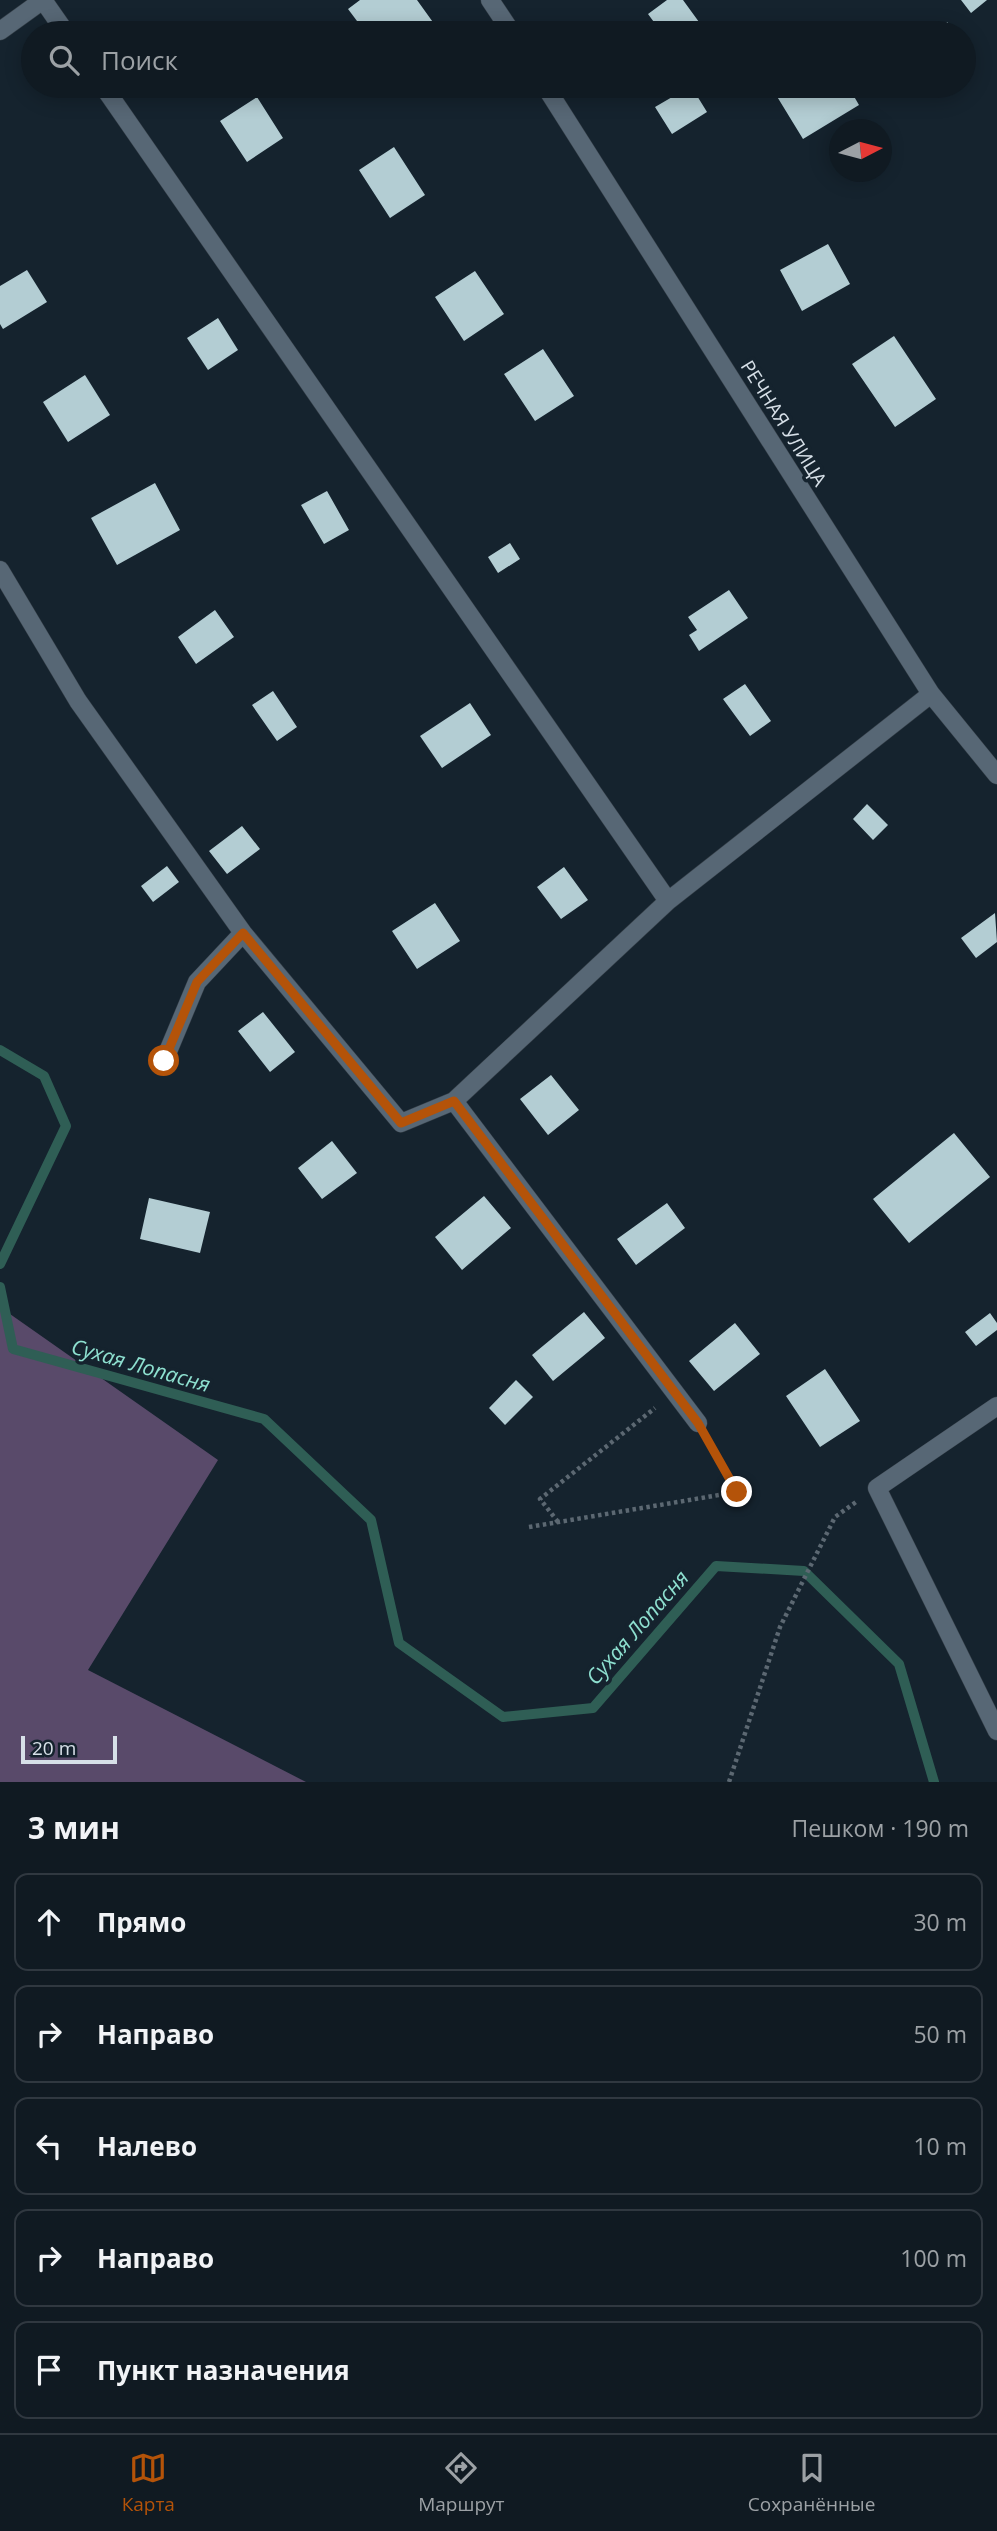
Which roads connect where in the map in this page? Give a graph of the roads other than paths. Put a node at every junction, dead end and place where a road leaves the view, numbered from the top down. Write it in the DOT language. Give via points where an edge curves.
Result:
graph roads {
  1 [pos="43,0"];
  2 [pos="491,0"];
  3 [pos="58,21"];
  4 [pos="504,21"];
  5 [pos="0,31"];
  6 [pos="111,98"];
  7 [pos="553,98"];
  8 [pos="0,570"];
  9 [pos="931,694"];
  10 [pos="997,775"];
  11 [pos="668,901"];
  12 [pos="243,933"];
  13 [pos="164,1061"];
  14 [pos="454,1101"];
  15 [pos="997,1406"];
  16 [pos="698,1423"];
  17 [pos="997,1731"];
  1 -- 3 [label="street"];
  1 -- 5 [label="street"];
  2 -- 4 [label="street"];
  6 -- 11 [label="street"];
  7 -- 9 [label="street, РЕЧНАЯ УЛИЦА"];
  8 -- 12 [label="street" via="78,701"];
  9 -- 10 [label="street, РЕЧНАЯ УЛИЦА"];
  9 -- 11 [label="street"];
  11 -- 14 [label="street"];
  12 -- 13 [label="street" via="197,982"];
  12 -- 14 [label="street" via="401,1123"];
  14 -- 16 [label="street"];
  15 -- 17 [label="street" via="877,1488"];
}
